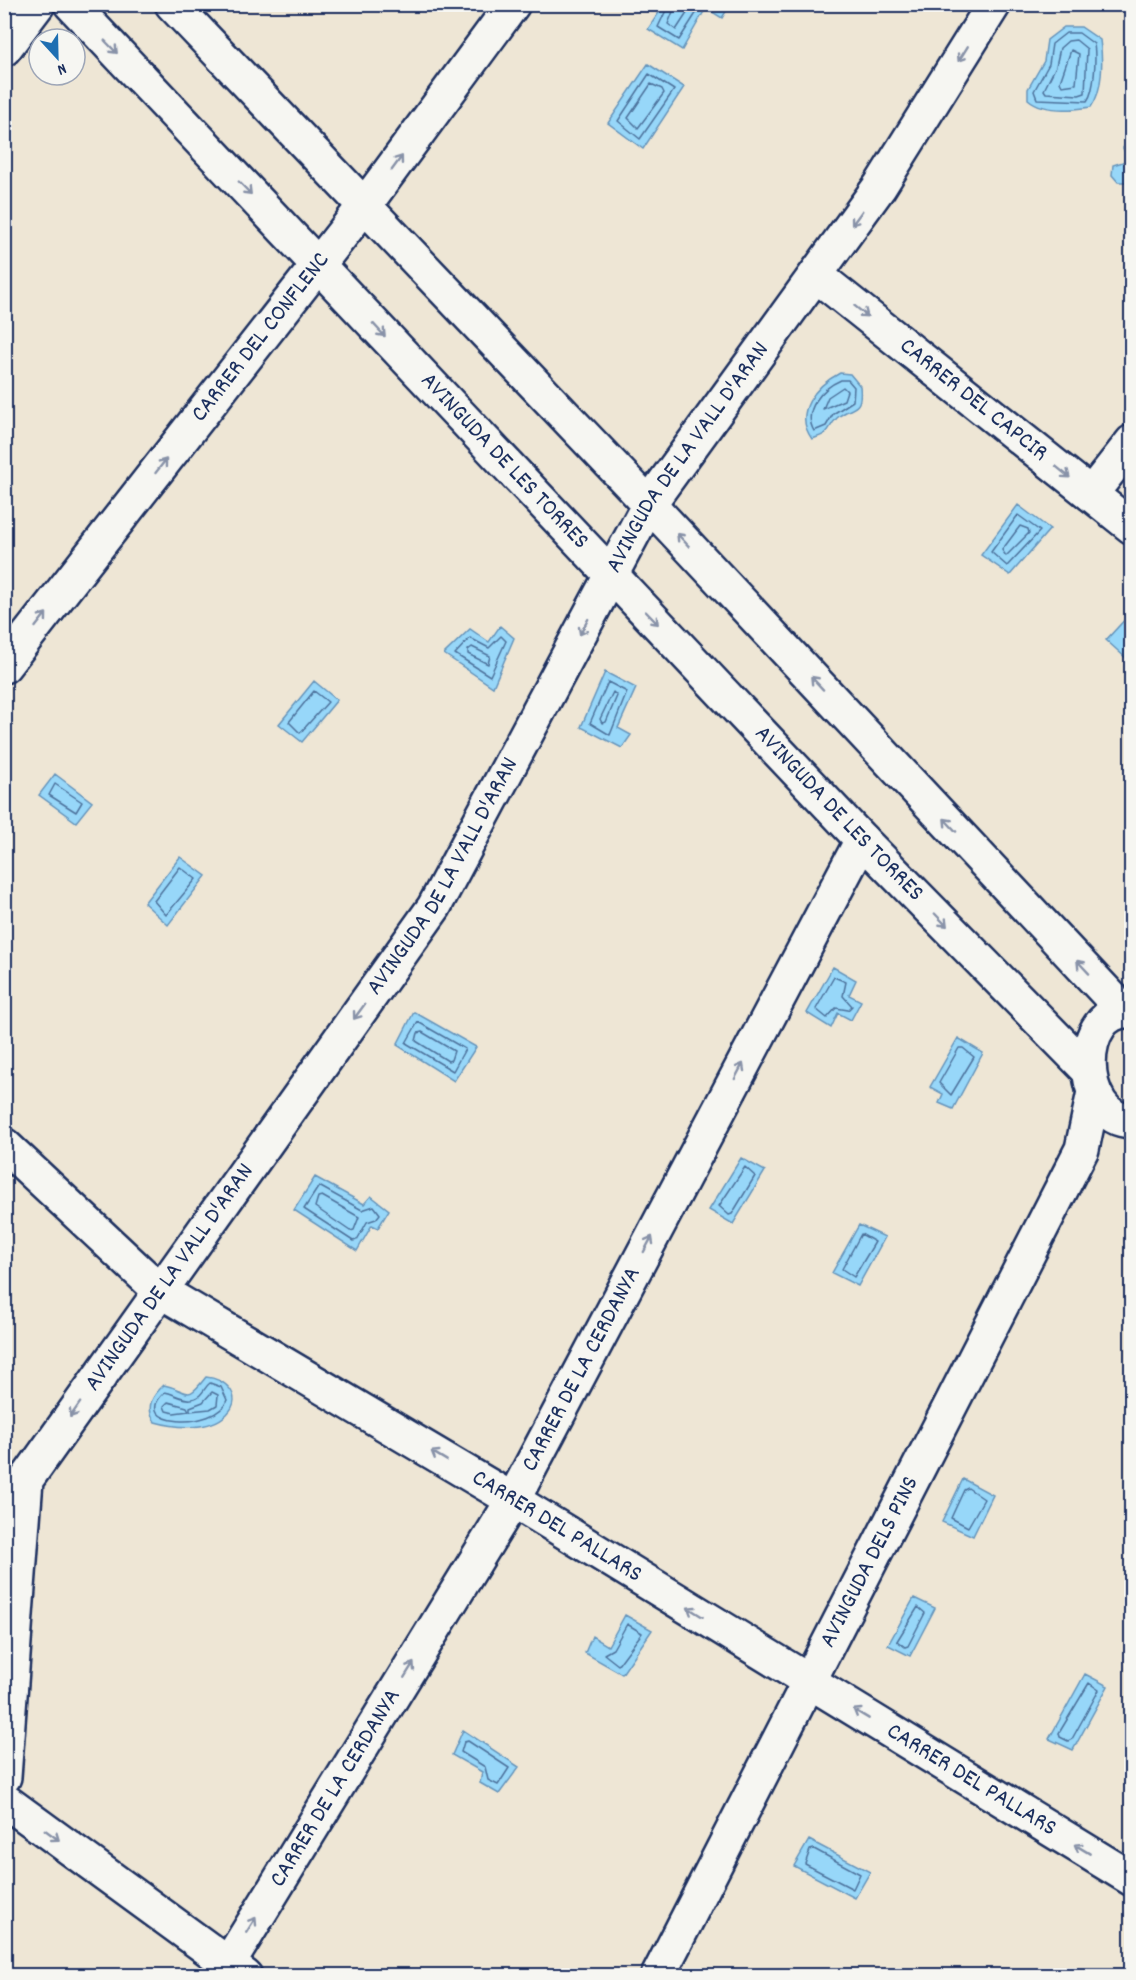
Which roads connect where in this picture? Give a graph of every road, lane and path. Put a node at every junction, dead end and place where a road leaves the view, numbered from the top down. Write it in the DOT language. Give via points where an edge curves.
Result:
graph roads {
  1 [pos="38,4"];
  2 [pos="70,4"];
  3 [pos="172,4"];
  4 [pos="513,4"];
  5 [pos="994,4"];
  6 [pos="4,49"];
  7 [pos="366,205"];
  8 [pos="318,265"];
  9 [pos="816,275"];
  10 [pos="1131,442"];
  11 [pos="1091,494"];
  12 [pos="649,504"];
  13 [pos="1131,527"];
  14 [pos="612,576"];
  15 [pos="4,666"];
  16 [pos="862,840"];
  17 [pos="1127,1010"];
  18 [pos="1091,1081"];
  19 [pos="1127,1122"];
  20 [pos="4,1145"];
  21 [pos="1082,1149"];
  22 [pos="159,1290"];
  23 [pos="26,1480"];
  24 [pos="513,1500"];
  25 [pos="4,1505"];
  26 [pos="807,1681"];
  27 [pos="4,1777"];
  28 [pos="4,1800"];
  29 [pos="1131,1879"];
  30 [pos="232,1971"];
  31 [pos="658,1976"];
  1 -- 6 [label="street"];
  2 -- 8 [label="street, AVINGUDA DE LES TORRES, one-way"];
  3 -- 7 [label="street"];
  7 -- 4 [label="street, CARRER DEL CONFLENC, one-way"];
  5 -- 9 [label="street, AVINGUDA DE LA VALL D'ARAN, one-way" via="880,186"];
  7 -- 8 [label="street, CARRER DEL CONFLENC"];
  7 -- 12 [label="street"];
  8 -- 14 [label="street, AVINGUDA DE LES TORRES, one-way"];
  15 -- 8 [label="street, CARRER DEL CONFLENC, one-way"];
  9 -- 11 [label="street, CARRER DEL CAPCIR, one-way"];
  9 -- 12 [label="street, AVINGUDA DE LA VALL D'ARAN"];
  10 -- 11 [label="street"];
  11 -- 13 [label="street, CARRER DEL CAPCIR"];
  12 -- 14 [label="street, AVINGUDA DE LA VALL D'ARAN"];
  17 -- 12 [label="street, one-way"];
  14 -- 16 [label="street, AVINGUDA DE LES TORRES, one-way"];
  14 -- 22 [label="street, AVINGUDA DE LA VALL D'ARAN, one-way" via="434,907"];
  16 -- 18 [label="street, AVINGUDA DE LES TORRES, one-way"];
  24 -- 16 [label="street, CARRER DE LA CERDANYA, one-way"];
  17 -- 18 [label="street, AVINGUDA DELS PINS" via="1104,1021 1095,1031 1088,1056"];
  18 -- 19 [label="street, AVINGUDA DE LES TORRES" via="1104,1107"];
  18 -- 21 [label="street, AVINGUDA DELS PINS"];
  19 -- 21 [label="street, AVINGUDA DELS PINS"];
  20 -- 22 [label="street, CARRER DEL PALLARS"];
  21 -- 26 [label="street, AVINGUDA DELS PINS"];
  22 -- 23 [label="street, AVINGUDA DE LA VALL D'ARAN, one-way"];
  24 -- 22 [label="street, CARRER DEL PALLARS, one-way"];
  23 -- 25 [label="street, AVINGUDA DE LA VALL D'ARAN"];
  23 -- 27 [label="street"];
  26 -- 24 [label="street, CARRER DEL PALLARS, one-way"];
  30 -- 24 [label="street, CARRER DE LA CERDANYA, one-way"];
  29 -- 26 [label="street, CARRER DEL PALLARS, one-way"];
  26 -- 31 [label="street, AVINGUDA DELS PINS"];
  28 -- 30 [label="street, one-way"];
}
